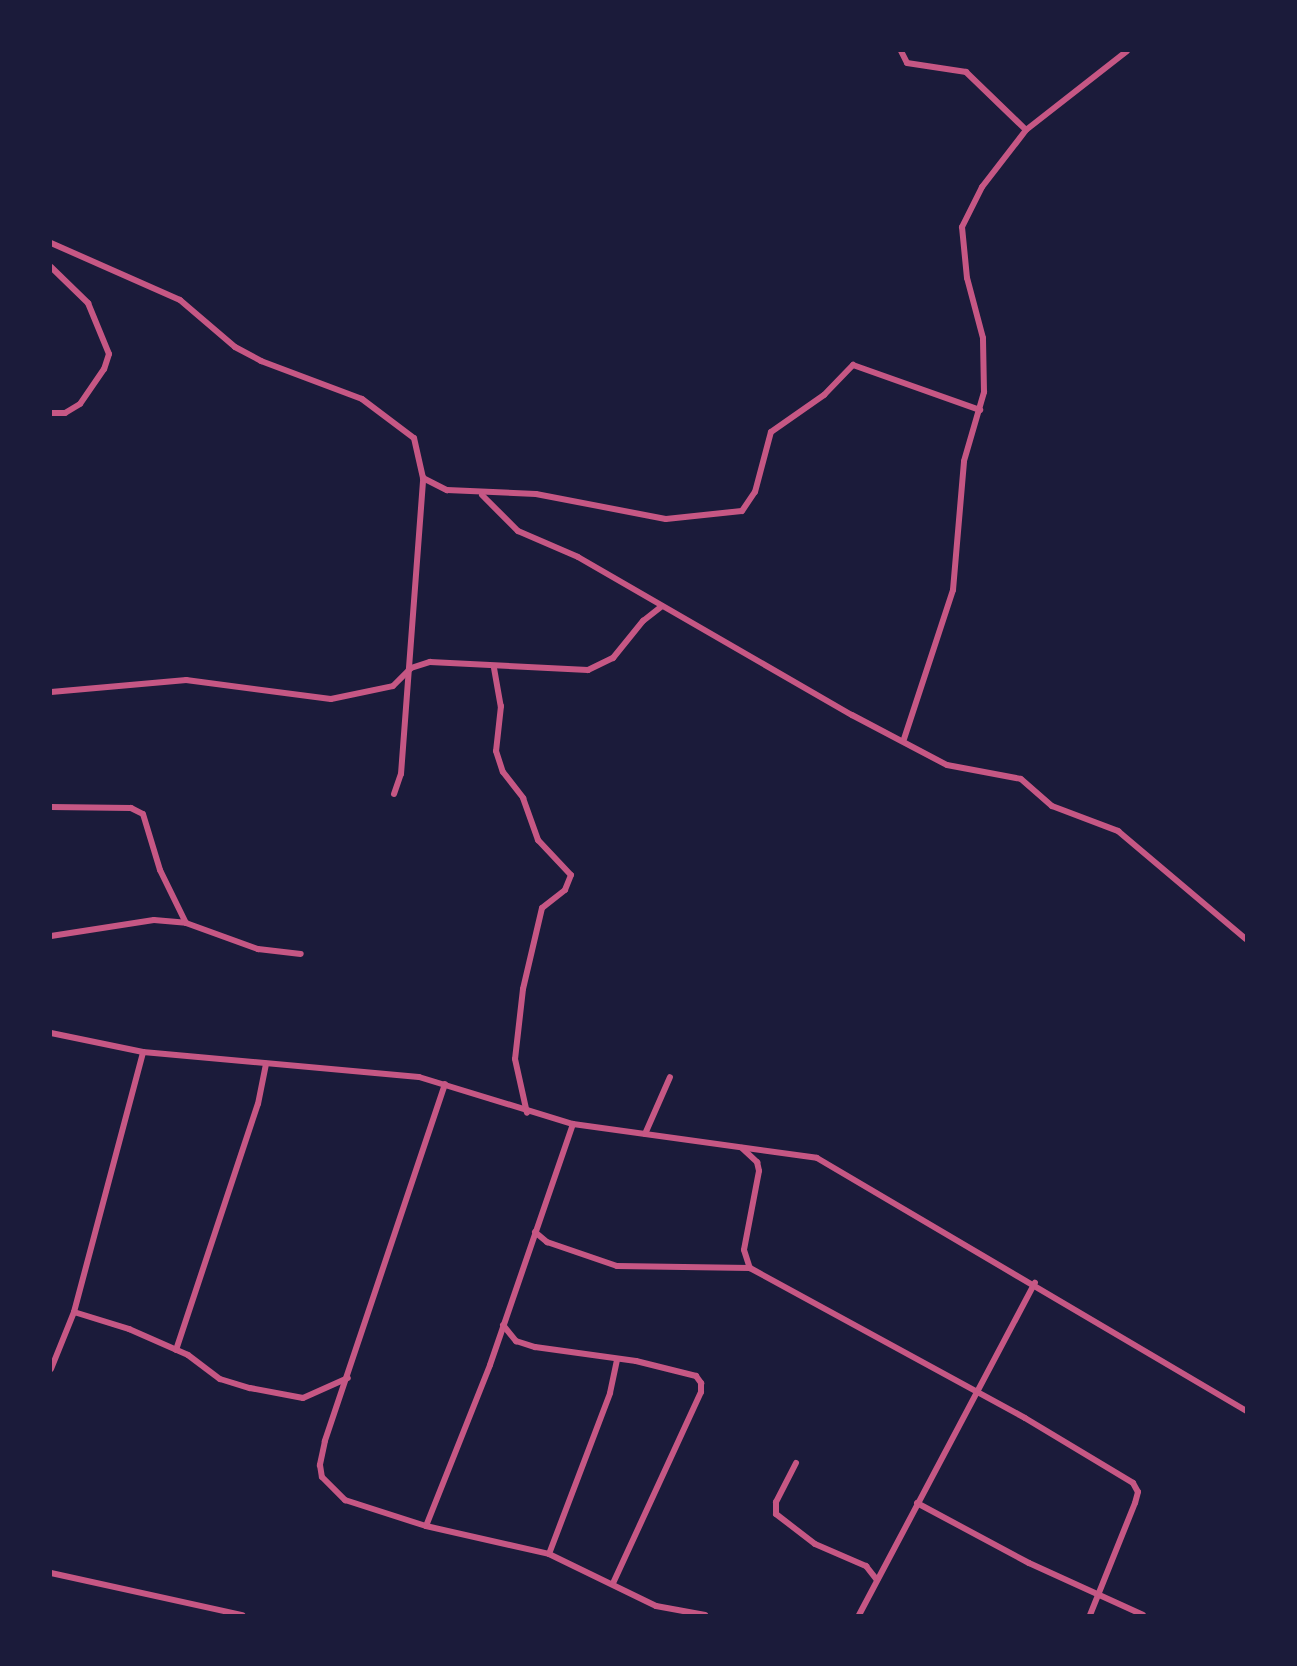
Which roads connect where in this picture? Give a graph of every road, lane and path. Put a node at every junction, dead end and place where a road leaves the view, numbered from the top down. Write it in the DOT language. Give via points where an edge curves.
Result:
graph roads {
  1 [pos="901,51"];
  2 [pos="1124,52"];
  3 [pos="1026,130"];
  4 [pos="51,243"];
  5 [pos="51,267"];
  6 [pos="980,410"];
  7 [pos="51,413"];
  8 [pos="423,478"];
  9 [pos="482,495"];
  10 [pos="662,606"];
  11 [pos="494,668"];
  12 [pos="406,676"];
  13 [pos="51,692"];
  14 [pos="904,738"];
  15 [pos="394,794"];
  16 [pos="51,807"];
  17 [pos="186,923"];
  18 [pos="51,936"];
  19 [pos="1246,939"];
  20 [pos="301,954"];
  21 [pos="51,1033"];
  22 [pos="143,1052"];
  23 [pos="265,1064"];
  24 [pos="670,1077"];
  25 [pos="445,1084"];
  26 [pos="527,1112"];
  27 [pos="573,1124"];
  28 [pos="645,1135"];
  29 [pos="742,1148"];
  30 [pos="535,1232"];
  31 [pos="750,1268"];
  32 [pos="1035,1283"];
  33 [pos="74,1312"];
  34 [pos="503,1325"];
  35 [pos="176,1350"];
  36 [pos="617,1360"];
  37 [pos="51,1369"];
  38 [pos="348,1378"];
  39 [pos="977,1393"];
  40 [pos="1246,1411"];
  41 [pos="796,1464"];
  42 [pos="917,1503"];
  43 [pos="426,1526"];
  44 [pos="549,1554"];
  45 [pos="51,1573"];
  46 [pos="877,1580"];
  47 [pos="612,1583"];
  48 [pos="1099,1596"];
  49 [pos="671,1612"];
  50 [pos="243,1615"];
  51 [pos="705,1615"];
  52 [pos="859,1615"];
  53 [pos="1090,1615"];
  54 [pos="1143,1615"];
  1 -- 3 [label="street" via="908,63 966,72"];
  2 -- 3 [label="street"];
  3 -- 6 [label="street" via="982,187 962,227 967,278 983,338 986,369"];
  4 -- 8 [label="street" via="180,300 235,347 261,362 362,399 418,443"];
  5 -- 7 [label="street" via="88,303 109,354 80,404"];
  6 -- 9 [label="street" via="853,365 811,405 771,432 755,492 742,511 666,519 536,494"];
  6 -- 14 [label="street" via="964,461 953,590"];
  8 -- 9 [label="street" via="431,485"];
  8 -- 12 [label="street"];
  9 -- 10 [label="street" via="518,531 578,557"];
  10 -- 11 [label="street" via="643,621 621,651 594,669"];
  10 -- 14 [label="street" via="852,715"];
  11 -- 12 [label="street" via="430,662 411,668"];
  11 -- 26 [label="street" via="501,706 496,751 511,788 523,798 538,840 571,874 565,890 542,908 523,989 515,1059"];
  12 -- 13 [label="street" via="393,687 331,699 212,681"];
  12 -- 15 [label="street" via="401,774"];
  14 -- 19 [label="street" via="947,765 1021,779 1052,806 1118,831"];
  16 -- 17 [label="street" via="131,808 143,814 160,870"];
  17 -- 18 [label="street" via="138,920"];
  17 -- 20 [label="street" via="258,949"];
  21 -- 22 [label="street"];
  22 -- 23 [label="street"];
  22 -- 33 [label="street"];
  23 -- 25 [label="street" via="419,1077"];
  23 -- 35 [label="street" via="258,1104"];
  24 -- 28 [label="street"];
  25 -- 26 [label="street"];
  25 -- 38 [label="street"];
  26 -- 27 [label="street"];
  27 -- 28 [label="street"];
  27 -- 30 [label="street"];
  28 -- 29 [label="street"];
  29 -- 31 [label="street" via="757,1162 759,1171 744,1250"];
  29 -- 32 [label="street" via="817,1158"];
  30 -- 31 [label="street" via="547,1242 617,1266"];
  30 -- 34 [label="street"];
  31 -- 39 [label="street"];
  32 -- 39 [label="street"];
  32 -- 40 [label="street"];
  33 -- 35 [label="street"];
  33 -- 37 [label="street"];
  34 -- 36 [label="street" via="516,1341"];
  34 -- 43 [label="street"];
  35 -- 38 [label="street" via="220,1379 303,1398"];
  36 -- 44 [label="street" via="610,1394"];
  36 -- 47 [label="street" via="695,1376 702,1387"];
  38 -- 43 [label="street" via="325,1441 322,1477 345,1500"];
  39 -- 42 [label="street"];
  39 -- 48 [label="street" via="1133,1483 1138,1492 1135,1503"];
  41 -- 46 [label="street" via="776,1502 776,1514 815,1544 866,1566"];
  42 -- 46 [label="street"];
  42 -- 48 [label="street"];
  43 -- 44 [label="street"];
  44 -- 47 [label="street"];
  45 -- 50 [label="street"];
  46 -- 52 [label="street"];
  47 -- 49 [label="street"];
  48 -- 53 [label="street"];
  48 -- 54 [label="street"];
  49 -- 51 [label="street"];
}
